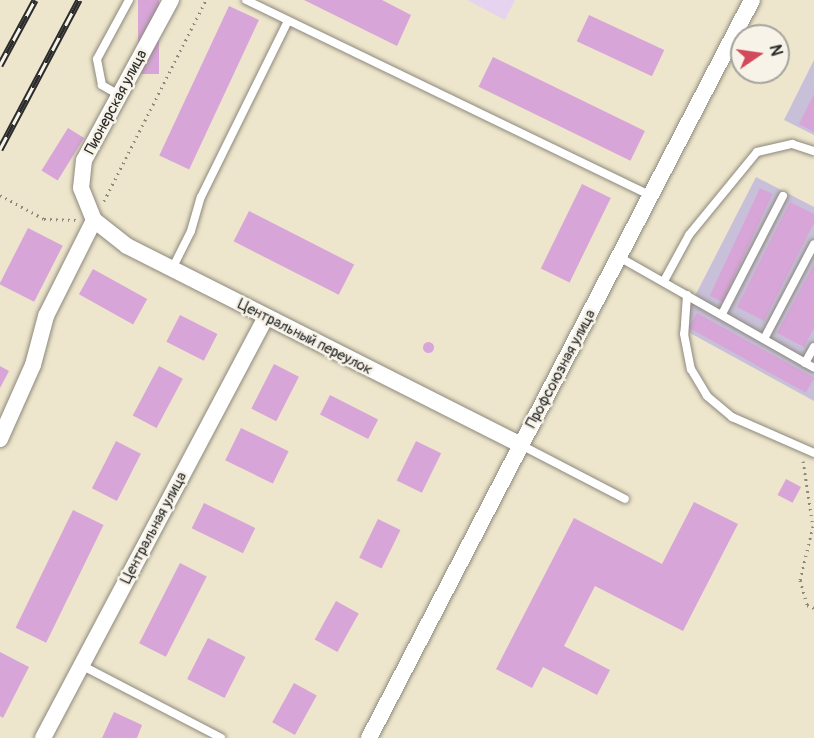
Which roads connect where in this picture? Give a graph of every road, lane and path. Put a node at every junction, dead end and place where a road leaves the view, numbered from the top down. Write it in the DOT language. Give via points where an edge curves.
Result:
graph roads {
  1 [pos="129,0"];
  2 [pos="171,0"];
  3 [pos="206,0"];
  4 [pos="246,0"];
  5 [pos="752,0"];
  6 [pos="288,21"];
  7 [pos="119,95"];
  8 [pos="814,150"];
  9 [pos="0,195"];
  10 [pos="650,195"];
  11 [pos="783,196"];
  12 [pos="94,220"];
  13 [pos="814,244"];
  14 [pos="619,257"];
  15 [pos="172,269"];
  16 [pos="664,281"];
  17 [pos="687,295"];
  18 [pos="722,315"];
  19 [pos="265,318"];
  20 [pos="764,339"];
  21 [pos="814,347"];
  22 [pos="805,363"];
  23 [pos="814,368"];
  24 [pos="0,439"];
  25 [pos="521,445"];
  26 [pos="798,446"];
  27 [pos="814,453"];
  28 [pos="625,499"];
  29 [pos="814,608"];
  30 [pos="81,665"];
  31 [pos="43,738"];
  32 [pos="221,738"];
  33 [pos="369,738"];
  1 -- 7 [label="lane" via="97,59 102,85"];
  2 -- 7 [label="street, Пионерская улица"];
  3 -- 12 [label="path"];
  4 -- 6 [label="lane"];
  5 -- 10 [label="street, Профсоюзная улица"];
  6 -- 10 [label="lane"];
  6 -- 15 [label="lane" via="201,197 191,231"];
  7 -- 12 [label="street, Пионерская улица" via="81,174 85,205"];
  8 -- 16 [label="lane" via="792,144 757,152 689,236"];
  9 -- 12 [label="path" via="44,219"];
  10 -- 14 [label="street, Профсоюзная улица"];
  11 -- 18 [label="lane"];
  12 -- 15 [label="street, Центральный переулок" via="127,246"];
  12 -- 24 [label="street" via="46,316 30,375"];
  13 -- 20 [label="lane"];
  14 -- 16 [label="lane"];
  14 -- 25 [label="street, Профсоюзная улица"];
  15 -- 19 [label="street, Центральный переулок"];
  16 -- 17 [label="lane"];
  17 -- 18 [label="lane"];
  17 -- 26 [label="lane" via="684,334 691,369 707,396 732,417"];
  18 -- 20 [label="lane"];
  19 -- 25 [label="street, Центральный переулок"];
  19 -- 30 [label="street, Центральная улица"];
  20 -- 22 [label="lane"];
  21 -- 22 [label="lane"];
  22 -- 23 [label="lane"];
  25 -- 28 [label="lane"];
  25 -- 33 [label="street, Профсоюзная улица"];
  26 -- 27 [label="lane"];
  26 -- 29 [label="path" via="813,510 800,580 807,605"];
  30 -- 31 [label="street, Центральная улица"];
  30 -- 32 [label="lane"];
}
